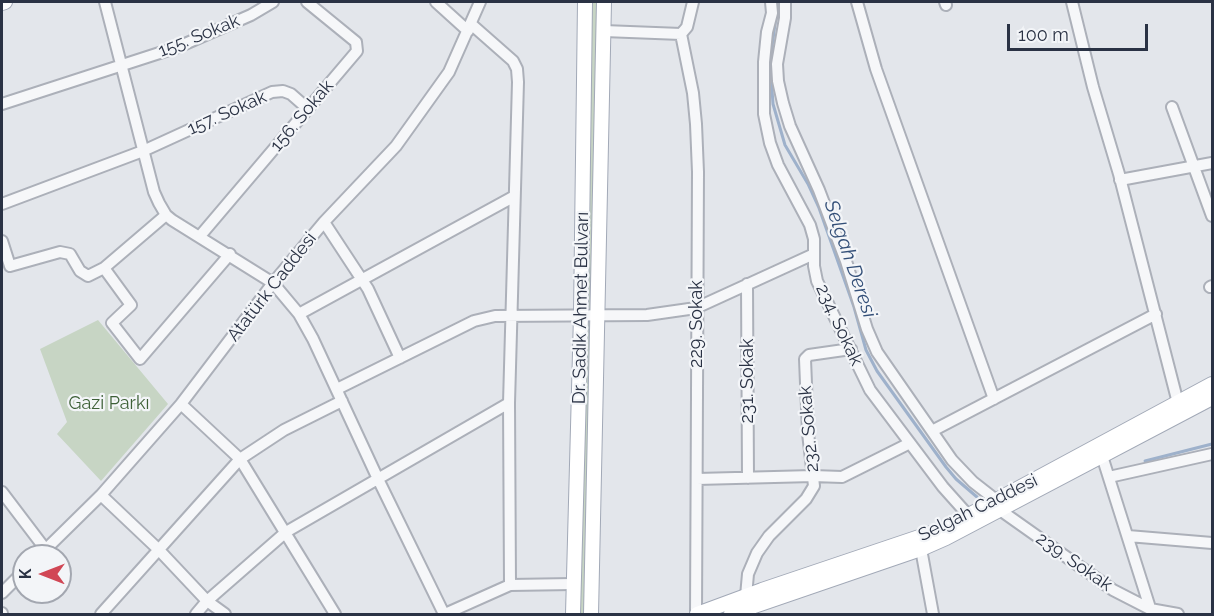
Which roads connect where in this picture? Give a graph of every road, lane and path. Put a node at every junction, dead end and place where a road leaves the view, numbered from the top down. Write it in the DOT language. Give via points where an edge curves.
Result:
graph roads {
  1 [pos="105,2"];
  2 [pos="273,2"];
  3 [pos="307,2"];
  4 [pos="436,2"];
  5 [pos="480,2"];
  6 [pos="585,2"];
  7 [pos="604,2"];
  8 [pos="693,2"];
  9 [pos="771,2"];
  10 [pos="785,2"];
  11 [pos="857,2"];
  12 [pos="1072,2"];
  13 [pos="470,27"];
  14 [pos="604,31"];
  15 [pos="681,34"];
  16 [pos="121,65"];
  17 [pos="2,104"];
  18 [pos="1172,107"];
  19 [pos="308,110"];
  20 [pos="143,151"];
  21 [pos="1212,163"];
  22 [pos="1194,167"];
  23 [pos="1120,180"];
  24 [pos="513,197"];
  25 [pos="2,204"];
  26 [pos="166,215"];
  27 [pos="1212,216"];
  28 [pos="324,222"];
  29 [pos="200,237"];
  30 [pos="2,241"];
  31 [pos="230,254"];
  32 [pos="814,254"];
  33 [pos="104,268"];
  34 [pos="361,280"];
  35 [pos="273,283"];
  36 [pos="747,284"];
  37 [pos="696,308"];
  38 [pos="299,314"];
  39 [pos="1156,314"];
  40 [pos="581,315"];
  41 [pos="598,315"];
  42 [pos="512,316"];
  43 [pos="851,349"];
  44 [pos="400,358"];
  45 [pos="1212,384"];
  46 [pos="337,389"];
  47 [pos="1212,398"];
  48 [pos="994,399"];
  49 [pos="342,401"];
  50 [pos="509,403"];
  51 [pos="1178,403"];
  52 [pos="181,404"];
  53 [pos="932,431"];
  54 [pos="910,443"];
  55 [pos="1212,454"];
  56 [pos="1102,456"];
  57 [pos="240,459"];
  58 [pos="813,476"];
  59 [pos="1109,477"];
  60 [pos="748,478"];
  61 [pos="378,479"];
  62 [pos="697,479"];
  63 [pos="2,492"];
  64 [pos="101,495"];
  65 [pos="998,505"];
  66 [pos="968,515"];
  67 [pos="286,532"];
  68 [pos="1128,536"];
  69 [pos="1212,543"];
  70 [pos="36,544"];
  71 [pos="51,544"];
  72 [pos="158,549"];
  73 [pos="921,549"];
  74 [pos="573,584"];
  75 [pos="510,585"];
  76 [pos="207,601"];
  77 [pos="747,606"];
  78 [pos="1151,612"];
  79 [pos="101,615"];
  80 [pos="196,615"];
  81 [pos="225,615"];
  82 [pos="335,615"];
  83 [pos="445,615"];
  84 [pos="573,615"];
  85 [pos="591,615"];
  86 [pos="697,615"];
  87 [pos="731,615"];
  88 [pos="933,615"];
  89 [pos="1178,615"];
  1 -- 16 [label="street"];
  2 -- 16 [label="street, 155. Sokak" via="178,47"];
  3 -- 19 [label="street, 156. Sokak" via="356,42 357,51"];
  4 -- 13 [label="street"];
  5 -- 13 [label="street, Atatürk Caddesi"];
  6 -- 40 [label="main road, Dr. Sadık Ahmet Bulvarı"];
  7 -- 14 [label="main road, Dr. Sadık Ahmet Bulvarı"];
  8 -- 15 [label="street" via="687,27"];
  9 -- 32 [label="street, 234. Sokak" via="764,62 764,114 778,165 810,225"];
  10 -- 53 [label="street, 239. Sokak" via="777,64 790,126 819,190 877,352"];
  11 -- 48 [label="street" via="880,79"];
  12 -- 23 [label="street"];
  13 -- 24 [label="street" via="513,61 517,69"];
  13 -- 28 [label="street, Atatürk Caddesi" via="449,72 414,123"];
  14 -- 15 [label="street"];
  14 -- 41 [label="main road, Dr. Sadık Ahmet Bulvarı"];
  15 -- 37 [label="street, 229. Sokak" via="696,124"];
  16 -- 17 [label="street, 155. Sokak"];
  16 -- 20 [label="street"];
  18 -- 22 [label="street"];
  19 -- 20 [label="street, 157. Sokak" via="291,94 272,92"];
  19 -- 29 [label="street, 156. Sokak"];
  20 -- 25 [label="street, 157. Sokak"];
  20 -- 26 [label="street" via="154,192"];
  21 -- 22 [label="street"];
  22 -- 23 [label="street"];
  22 -- 27 [label="street"];
  23 -- 39 [label="street"];
  24 -- 34 [label="street"];
  24 -- 42 [label="street"];
  26 -- 29 [label="street"];
  26 -- 33 [label="street"];
  28 -- 34 [label="street"];
  28 -- 35 [label="street, Atatürk Caddesi"];
  29 -- 31 [label="street"];
  30 -- 33 [label="street" via="10,266 60,252 70,254 80,271 88,276"];
  31 -- 33 [label="street" via="140,359 112,323 131,305"];
  31 -- 35 [label="street"];
  32 -- 36 [label="street"];
  32 -- 43 [label="street, 234. Sokak" via="817,281"];
  34 -- 38 [label="street"];
  34 -- 44 [label="street"];
  35 -- 38 [label="street"];
  35 -- 52 [label="street, Atatürk Caddesi"];
  36 -- 37 [label="street"];
  36 -- 60 [label="street, 231. Sokak"];
  37 -- 41 [label="street" via="647,315"];
  37 -- 62 [label="street, 229. Sokak"];
  38 -- 46 [label="street"];
  39 -- 48 [label="street"];
  39 -- 51 [label="street"];
  40 -- 41 [label="street"];
  40 -- 42 [label="street"];
  40 -- 74 [label="main road, Dr. Sadık Ahmet Bulvarı"];
  41 -- 85 [label="main road, Dr. Sadık Ahmet Bulvarı"];
  42 -- 44 [label="street" via="474,321"];
  42 -- 50 [label="street"];
  43 -- 54 [label="street, 234. Sokak" via="870,390"];
  43 -- 58 [label="street, 232. Sokak" via="809,355 805,359"];
  44 -- 46 [label="street"];
  45 -- 51 [label="main road, Selgah Caddesi"];
  46 -- 49 [label="street"];
  47 -- 56 [label="main road, Selgah Caddesi"];
  48 -- 53 [label="street"];
  49 -- 57 [label="street" via="284,430"];
  49 -- 61 [label="street"];
  50 -- 61 [label="street"];
  50 -- 75 [label="street"];
  51 -- 65 [label="main road, Selgah Caddesi"];
  52 -- 57 [label="street"];
  52 -- 64 [label="street, Atatürk Caddesi"];
  53 -- 65 [label="street, 239. Sokak" via="966,474"];
  54 -- 58 [label="street" via="842,477"];
  54 -- 66 [label="street, 234. Sokak"];
  55 -- 59 [label="street"];
  56 -- 59 [label="street"];
  56 -- 65 [label="main road, Selgah Caddesi"];
  57 -- 67 [label="street"];
  57 -- 72 [label="street"];
  58 -- 60 [label="street"];
  58 -- 77 [label="street, 232. Sokak" via="812,491 757,553 748,574"];
  59 -- 68 [label="street"];
  60 -- 62 [label="street"];
  61 -- 67 [label="street"];
  61 -- 83 [label="street"];
  62 -- 86 [label="street, 229. Sokak"];
  63 -- 70 [label="street"];
  64 -- 71 [label="street, Atatürk Caddesi"];
  64 -- 72 [label="street"];
  65 -- 66 [label="main road, Selgah Caddesi"];
  65 -- 73 [label="main road, Selgah Caddesi"];
  65 -- 78 [label="street, 239. Sokak" via="1113,590"];
  66 -- 77 [label="main road, Selgah Caddesi" via="943,529"];
  67 -- 76 [label="street"];
  67 -- 82 [label="street"];
  68 -- 69 [label="street"];
  68 -- 78 [label="street"];
  72 -- 76 [label="street"];
  72 -- 79 [label="street"];
  73 -- 77 [label="main road, Selgah Caddesi"];
  73 -- 88 [label="street"];
  74 -- 75 [label="street"];
  74 -- 84 [label="main road, Dr. Sadık Ahmet Bulvarı"];
  75 -- 83 [label="street"];
  76 -- 80 [label="street"];
  76 -- 81 [label="street"];
  77 -- 86 [label="main road, Selgah Caddesi"];
  77 -- 87 [label="main road, Selgah Caddesi"];
  78 -- 89 [label="street, 239. Sokak"];
}
